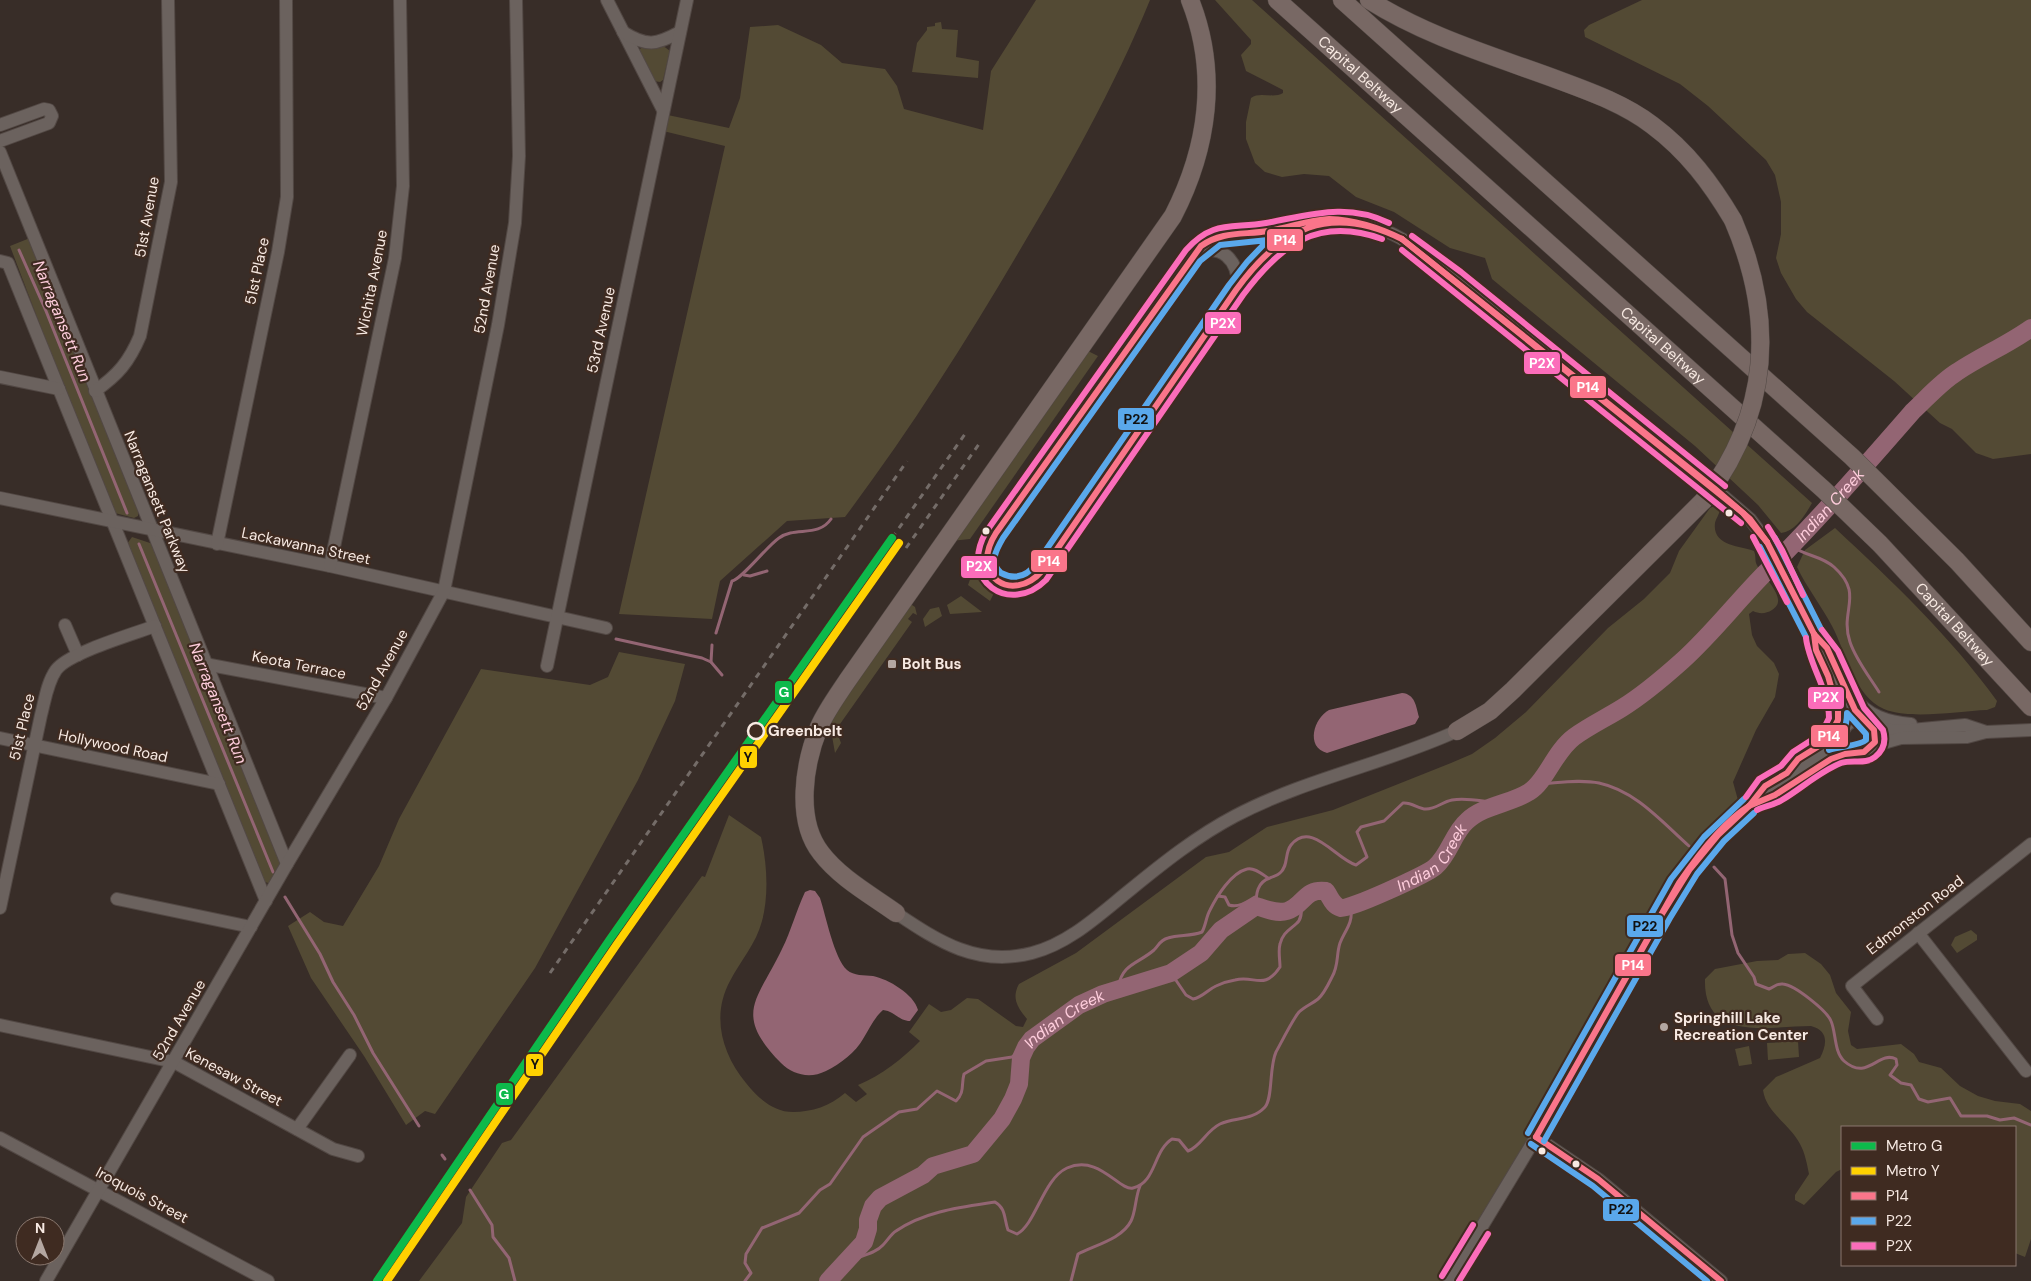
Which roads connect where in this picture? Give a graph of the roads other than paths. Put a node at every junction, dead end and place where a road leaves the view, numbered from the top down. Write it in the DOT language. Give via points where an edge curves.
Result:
graph roads {
  1 [pos="168,0"];
  2 [pos="286,0"];
  3 [pos="400,0"];
  4 [pos="516,0"];
  5 [pos="607,0"];
  6 [pos="686,0"];
  7 [pos="1190,0"];
  8 [pos="1277,0"];
  9 [pos="1342,0"];
  10 [pos="1369,0"];
  11 [pos="623,32"];
  12 [pos="680,32"];
  13 [pos="664,110"];
  14 [pos="0,125"];
  15 [pos="0,141"];
  16 [pos="0,152"];
  17 [pos="1341,220"];
  18 [pos="1193,255"];
  19 [pos="4,262"];
  20 [pos="1238,288"];
  21 [pos="0,377"];
  22 [pos="59,389"];
  23 [pos="95,391"];
  24 [pos="0,498"];
  25 [pos="113,522"];
  26 [pos="151,531"];
  27 [pos="217,544"];
  28 [pos="330,566"];
  29 [pos="444,591"];
  30 [pos="558,618"];
  31 [pos="65,625"];
  32 [pos="155,626"];
  33 [pos="606,628"];
  34 [pos="1814,634"];
  35 [pos="2031,642"];
  36 [pos="78,654"];
  37 [pos="205,664"];
  38 [pos="547,666"];
  39 [pos="1828,676"];
  40 [pos="1842,681"];
  41 [pos="386,698"];
  42 [pos="2031,707"];
  43 [pos="1868,724"];
  44 [pos="1939,727"];
  45 [pos="1844,730"];
  46 [pos="2031,730"];
  47 [pos="1457,731"];
  48 [pos="1986,732"];
  49 [pos="0,738"];
  50 [pos="34,746"];
  51 [pos="1873,746"];
  52 [pos="1850,752"];
  53 [pos="1787,773"];
  54 [pos="219,784"];
  55 [pos="1753,802"];
  56 [pos="2031,844"];
  57 [pos="287,864"];
  58 [pos="117,900"];
  59 [pos="266,901"];
  60 [pos="0,908"];
  61 [pos="896,913"];
  62 [pos="251,927"];
  63 [pos="1918,933"];
  64 [pos="1877,1019"];
  65 [pos="0,1025"];
  66 [pos="350,1055"];
  67 [pos="174,1062"];
  68 [pos="2026,1072"];
  69 [pos="297,1129"];
  70 [pos="1536,1137"];
  71 [pos="0,1138"];
  72 [pos="358,1156"];
  73 [pos="98,1190"];
  74 [pos="46,1281"];
  75 [pos="268,1281"];
  76 [pos="1449,1281"];
  77 [pos="1721,1281"];
  1 -- 23 [label="street, 51st Avenue" via="171,182 140,336 116,377"];
  2 -- 27 [label="street, 51st Place" via="285,210"];
  3 -- 28 [label="street, Wichita Avenue" via="402,210 395,258"];
  4 -- 29 [label="street, 52nd Avenue" via="519,156 515,223 498,325"];
  5 -- 11 [label="street"];
  6 -- 12 [label="street, 53rd Avenue"];
  7 -- 61 [label="highway" via="1201,31 1207,83 1205,123 1184,195 1173,216 831,704 811,749 805,795 807,817 820,852 846,878"];
  8 -- 42 [label="highway, Capital Beltway" via="1824,490 1916,582"];
  9 -- 35 [label="highway" via="1852,457 1957,561"];
  10 -- 47 [label="highway, bridge" via="1417,28 1624,107 1652,124 1698,168 1733,220 1751,268 1761,318 1756,391 1742,437 1720,479 1704,500 1513,690 1490,711"];
  11 -- 12 [label="street" via="640,42 660,42"];
  11 -- 13 [label="street"];
  12 -- 13 [label="street, 53rd Avenue"];
  13 -- 30 [label="street, 53rd Avenue"];
  14 -- 15 [label="street" via="44,109 52,113 50,122"];
  16 -- 23 [label="street, Narragansett Parkway"];
  17 -- 18 [label="street" via="1313,220 1262,232 1222,234 1206,242"];
  17 -- 20 [label="street" via="1285,238 1263,256"];
  17 -- 34 [label="street" via="1376,226 1402,239 1750,519 1767,542"];
  18 -- 20 [label="street" via="1212,251 1225,254 1236,267"];
  18 -- 20 [label="street" via="991,541 986,562 996,581 1012,586 1027,583 1050,562 1173,377"];
  19 -- 22 [label="street"];
  21 -- 22 [label="street"];
  22 -- 25 [label="street"];
  23 -- 26 [label="street, Narragansett Parkway"];
  24 -- 25 [label="street, Lackawanna Street"];
  25 -- 26 [label="street, Lackawanna Street"];
  25 -- 32 [label="street"];
  26 -- 27 [label="street, Lackawanna Street"];
  26 -- 37 [label="street, Narragansett Parkway"];
  27 -- 28 [label="street, Lackawanna Street"];
  28 -- 29 [label="street, Lackawanna Street"];
  29 -- 30 [label="street, Lackawanna Street"];
  29 -- 41 [label="street, 52nd Avenue"];
  30 -- 33 [label="street, Lackawanna Street"];
  30 -- 38 [label="street, 53rd Avenue"];
  31 -- 36 [label="street"];
  32 -- 36 [label="street, 51st Place"];
  32 -- 54 [label="street"];
  34 -- 39 [label="street" via="1816,650"];
  34 -- 40 [label="street" via="1826,648"];
  36 -- 50 [label="street, 51st Place" via="61,664 52,677"];
  37 -- 41 [label="street, Keota Terrace"];
  37 -- 57 [label="street, Narragansett Parkway"];
  39 -- 45 [label="street" via="1845,709"];
  39 -- 53 [label="street" via="1838,711 1836,727 1827,741 1798,759"];
  40 -- 43 [label="street" via="1855,710"];
  40 -- 44 [label="street" via="1855,700 1878,717 1893,722"];
  41 -- 57 [label="street, 52nd Avenue"];
  43 -- 44 [label="street" via="1900,731"];
  43 -- 45 [label="street" via="1854,721"];
  43 -- 51 [label="street" via="1876,738"];
  44 -- 48 [label="street" via="1965,725"];
  45 -- 52 [label="street" via="1843,745"];
  45 -- 53 [label="street" via="1827,751"];
  46 -- 48 [label="street"];
  47 -- 61 [label="street" via="1300,787 1235,816 1174,854 1080,930 1032,953 1011,957 967,953 934,939"];
  48 -- 51 [label="street" via="1967,737 1901,738"];
  49 -- 50 [label="street, Hollywood Road"];
  50 -- 54 [label="street, Hollywood Road"];
  50 -- 60 [label="street, 51st Place"];
  51 -- 52 [label="street" via="1864,754"];
  52 -- 55 [label="street" via="1820,764 1774,795"];
  53 -- 55 [label="street" via="1764,786"];
  54 -- 59 [label="street"];
  55 -- 70 [label="street" via="1718,835 1681,881"];
  56 -- 63 [label="street, Edmonston Road"];
  57 -- 59 [label="street, 52nd Avenue"];
  58 -- 62 [label="street"];
  59 -- 62 [label="street, 52nd Avenue"];
  62 -- 67 [label="street, 52nd Avenue"];
  63 -- 64 [label="street, Edmonston Road" via="1852,986"];
  63 -- 68 [label="street"];
  65 -- 67 [label="street, Kenesaw Street"];
  66 -- 69 [label="street"];
  67 -- 69 [label="street, Kenesaw Street"];
  67 -- 73 [label="street, 52nd Avenue"];
  69 -- 72 [label="street, Kenesaw Street" via="333,1149"];
  70 -- 76 [label="street"];
  70 -- 77 [label="street" via="1598,1179"];
  71 -- 73 [label="street, Iroquois Street"];
  73 -- 74 [label="street, 52nd Avenue"];
  73 -- 75 [label="street, Iroquois Street"];
}
